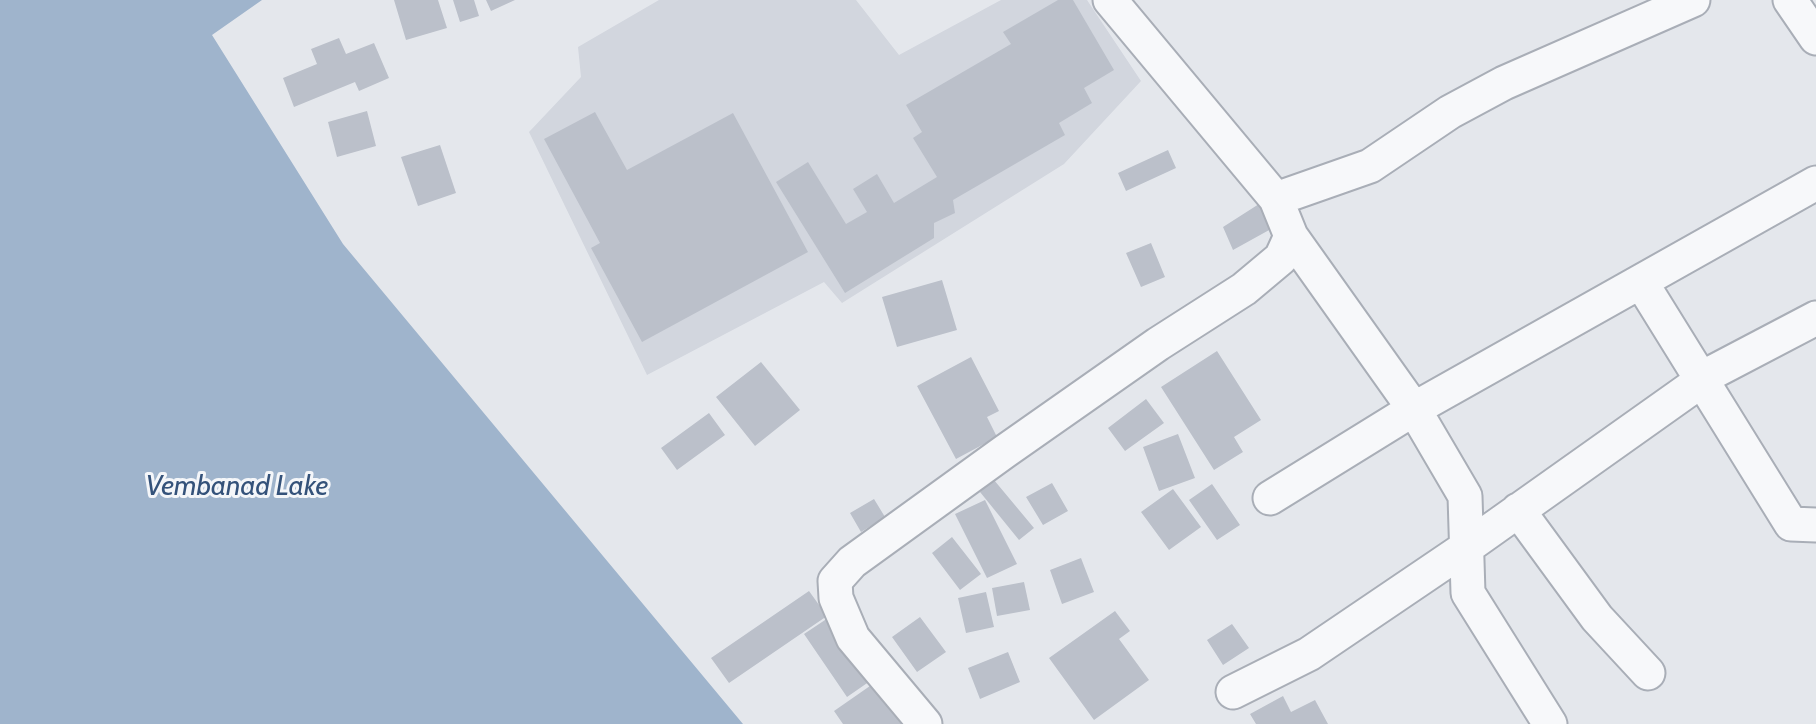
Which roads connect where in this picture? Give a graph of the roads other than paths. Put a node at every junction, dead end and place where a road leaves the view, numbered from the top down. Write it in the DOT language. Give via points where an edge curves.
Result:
graph roads {
  1 [pos="1110,0"];
  2 [pos="1693,0"];
  3 [pos="1790,0"];
  4 [pos="1816,38"];
  5 [pos="1816,183"];
  6 [pos="1276,199"];
  7 [pos="1291,236"];
  8 [pos="1641,282"];
  9 [pos="1816,318"];
  10 [pos="1702,379"];
  11 [pos="1414,410"];
  12 [pos="1270,498"];
  13 [pos="1518,510"];
  14 [pos="1816,525"];
  15 [pos="1467,547"];
  16 [pos="1648,673"];
  17 [pos="1233,692"];
  18 [pos="925,724"];
  19 [pos="1550,724"];
  1 -- 6 [label="street"];
  2 -- 6 [label="street" via="1504,83 1370,166"];
  3 -- 4 [label="street"];
  5 -- 8 [label="street"];
  6 -- 7 [label="street"];
  7 -- 11 [label="street"];
  7 -- 18 [label="street" via="1281,258 1244,289 1004,452 852,562 835,581 836,598 853,638"];
  8 -- 10 [label="street"];
  8 -- 11 [label="street"];
  9 -- 10 [label="street"];
  10 -- 13 [label="street"];
  10 -- 14 [label="street" via="1791,524"];
  11 -- 12 [label="street"];
  11 -- 15 [label="street" via="1465,496"];
  13 -- 15 [label="street"];
  13 -- 16 [label="street" via="1597,618"];
  15 -- 17 [label="street" via="1310,654"];
  15 -- 19 [label="street" via="1468,593"];
}
